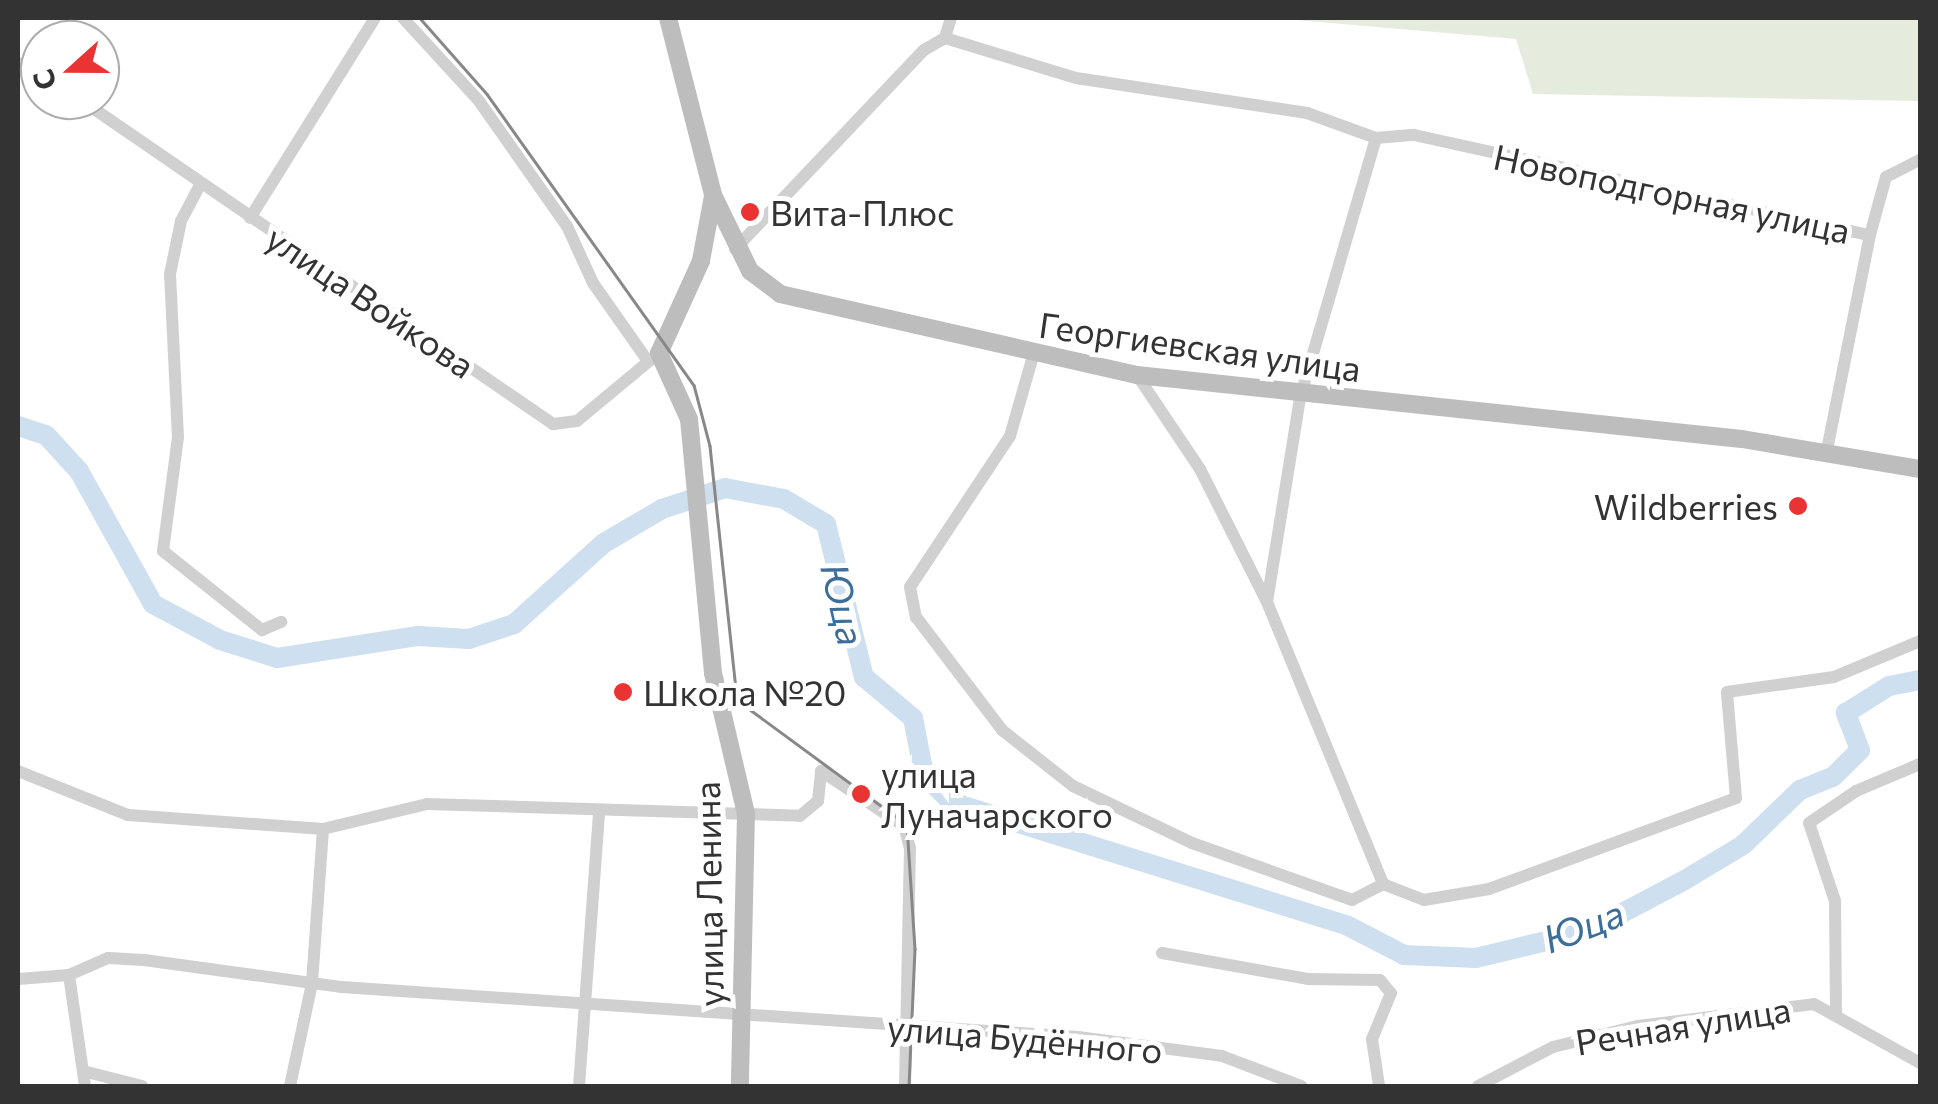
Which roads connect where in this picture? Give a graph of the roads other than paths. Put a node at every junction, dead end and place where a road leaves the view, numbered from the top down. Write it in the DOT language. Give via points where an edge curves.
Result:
graph roads {
  1 [pos="375,18"];
  2 [pos="403,18"];
  3 [pos="668,18"];
  4 [pos="951,18"];
  5 [pos="945,38"];
  6 [pos="109,120"];
  7 [pos="1376,138"];
  8 [pos="1920,160"];
  9 [pos="201,183"];
  10 [pos="713,196"];
  11 [pos="250,218"];
  12 [pos="1870,235"];
  13 [pos="735,250"];
  14 [pos="701,260"];
  15 [pos="652,355"];
  16 [pos="1033,356"];
  17 [pos="1137,375"];
  18 [pos="1300,398"];
  19 [pos="1828,450"];
  20 [pos="1920,469"];
  21 [pos="1266,602"];
  22 [pos="281,622"];
  23 [pos="1920,641"];
  24 [pos="1920,764"];
  25 [pos="18,771"];
  26 [pos="599,814"];
  27 [pos="746,814"];
  28 [pos="322,829"];
  29 [pos="1383,884"];
  30 [pos="1162,953"];
  31 [pos="69,975"];
  32 [pos="18,979"];
  33 [pos="312,983"];
  34 [pos="584,1006"];
  35 [pos="1836,1014"];
  36 [pos="744,1018"];
  37 [pos="907,1027"];
  38 [pos="1920,1063"];
  39 [pos="87,1072"];
  40 [pos="85,1086"];
  41 [pos="142,1086"];
  42 [pos="290,1086"];
  43 [pos="580,1086"];
  44 [pos="740,1086"];
  45 [pos="905,1086"];
  46 [pos="1301,1086"];
  47 [pos="1379,1086"];
  48 [pos="1478,1086"];
  1 -- 11 [label="street"];
  2 -- 15 [label="street" via="523,164"];
  3 -- 10 [label="main road, Георгиевская улица"];
  4 -- 5 [label="street"];
  5 -- 7 [label="street, Новоподгорная улица" via="1076,78 1307,112"];
  5 -- 13 [label="street" via="924,50"];
  6 -- 9 [label="street, улица Войкова"];
  7 -- 12 [label="street, Новоподгорная улица" via="1414,135"];
  7 -- 18 [label="street"];
  8 -- 12 [label="street, Новоподгорная улица" via="1886,177"];
  9 -- 11 [label="street, улица Войкова"];
  9 -- 22 [label="street" via="182,221 170,274 178,437 163,551 262,630"];
  10 -- 13 [label="main road, Георгиевская улица"];
  10 -- 14 [label="main road"];
  11 -- 15 [label="street, улица Войкова" via="553,424 577,421"];
  12 -- 19 [label="street"];
  13 -- 14 [label="main road"];
  13 -- 16 [label="main road, Георгиевская улица" via="765,287 793,299"];
  14 -- 15 [label="main road"];
  15 -- 27 [label="main road, улица Ленина" via="674,374 696,462 712,672"];
  16 -- 17 [label="main road, Георгиевская улица"];
  16 -- 29 [label="street" via="1010,436 910,587 916,617 1002,730 1073,786 1192,843 1352,900"];
  17 -- 18 [label="main road, Георгиевская улица"];
  17 -- 21 [label="street" via="1200,470"];
  18 -- 19 [label="main road, Георгиевская улица"];
  18 -- 21 [label="street"];
  19 -- 20 [label="main road, Георгиевская улица"];
  21 -- 29 [label="street"];
  23 -- 29 [label="street" via="1834,677 1728,692 1736,798 1489,888 1424,900"];
  24 -- 35 [label="street, Речная улица" via="1856,791 1808,823 1835,902"];
  25 -- 28 [label="street" via="128,815"];
  26 -- 27 [label="street"];
  26 -- 28 [label="street" via="427,804"];
  26 -- 34 [label="street"];
  27 -- 36 [label="main road, улица Ленина"];
  27 -- 37 [label="street" via="811,812 821,771 904,826 910,848"];
  28 -- 33 [label="street"];
  30 -- 47 [label="street" via="1308,979 1380,980 1391,992 1372,1039"];
  31 -- 32 [label="street, улица Будённого"];
  31 -- 33 [label="street, улица Будённого" via="108,958"];
  31 -- 39 [label="street"];
  33 -- 34 [label="street, улица Будённого"];
  33 -- 42 [label="street"];
  34 -- 36 [label="street, улица Будённого"];
  34 -- 43 [label="street"];
  35 -- 38 [label="street, Речная улица"];
  35 -- 48 [label="street, Речная улица" via="1814,1004 1638,1026 1553,1047"];
  36 -- 37 [label="street, улица Будённого"];
  36 -- 44 [label="main road, улица Ленина"];
  37 -- 45 [label="street"];
  37 -- 46 [label="street, улица Будённого" via="1222,1056"];
  39 -- 40 [label="street"];
  39 -- 41 [label="street"];
}
